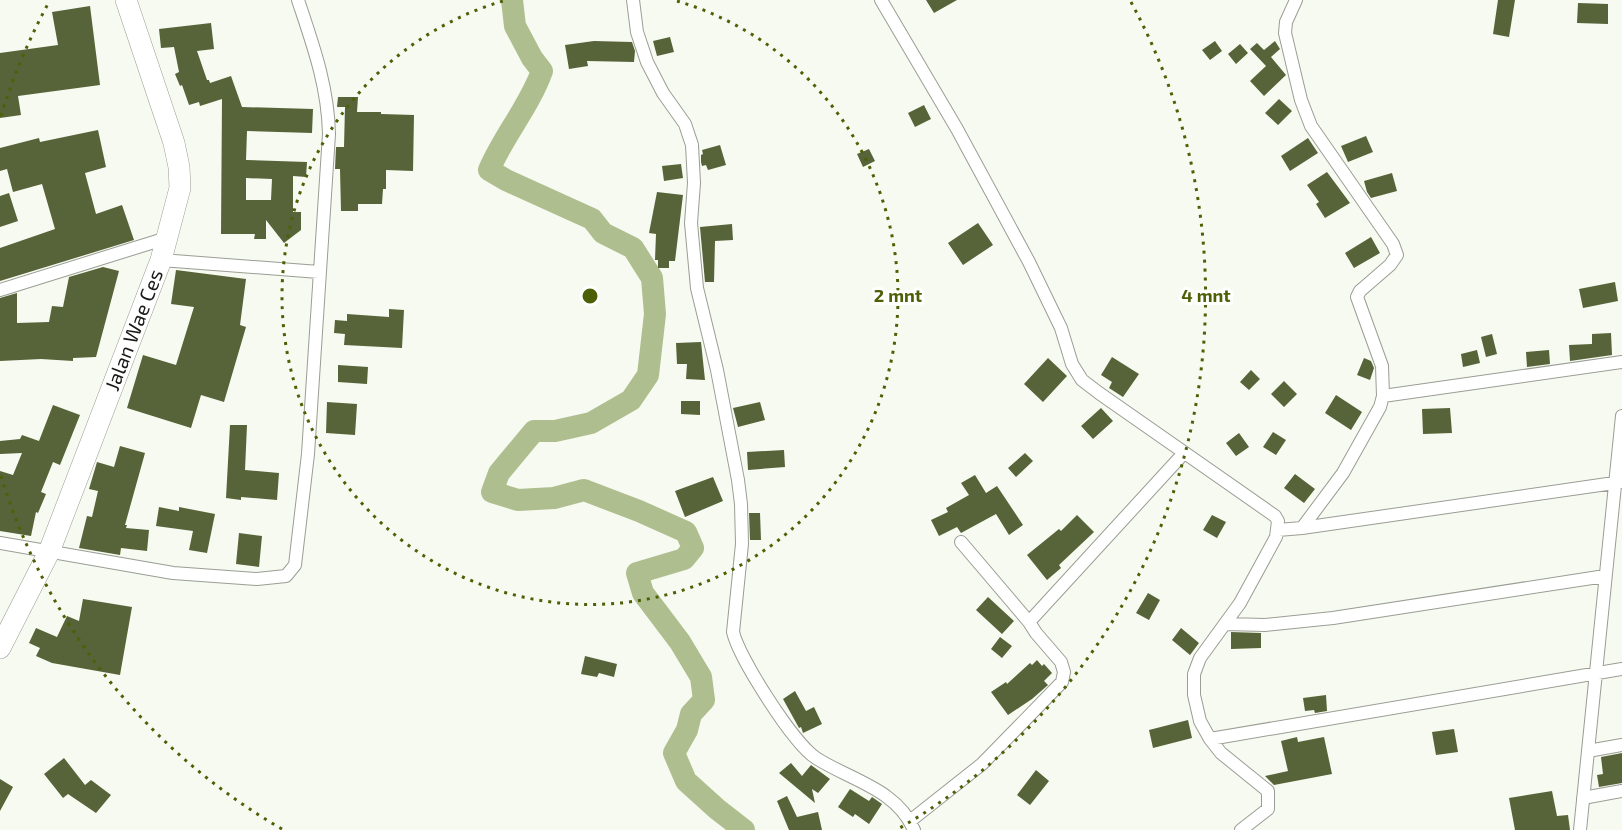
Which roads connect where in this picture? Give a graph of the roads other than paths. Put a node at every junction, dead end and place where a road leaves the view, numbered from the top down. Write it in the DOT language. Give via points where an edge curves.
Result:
graph roads {
  1 [pos="126,0"];
  2 [pos="298,0"];
  3 [pos="633,0"];
  4 [pos="880,0"];
  5 [pos="1296,0"];
  6 [pos="167,238"];
  7 [pos="161,260"];
  8 [pos="319,272"];
  9 [pos="0,290"];
  10 [pos="1622,362"];
  11 [pos="1383,396"];
  12 [pos="1622,416"];
  13 [pos="1184,453"];
  14 [pos="1618,483"];
  15 [pos="1302,528"];
  16 [pos="1278,530"];
  17 [pos="961,542"];
  18 [pos="0,543"];
  19 [pos="49,552"];
  20 [pos="1605,576"];
  21 [pos="1029,622"];
  22 [pos="1226,624"];
  23 [pos="0,648"];
  24 [pos="1622,669"];
  25 [pos="1596,673"];
  26 [pos="1210,739"];
  27 [pos="1622,745"];
  28 [pos="1588,751"];
  29 [pos="1622,791"];
  30 [pos="1583,798"];
  31 [pos="912,825"];
  32 [pos="1241,830"];
  33 [pos="1580,830"];
  1 -- 6 [label="highway, Jalan Wae Ces" via="180,167 178,198"];
  2 -- 8 [label="street" via="323,77 328,111"];
  3 -- 31 [label="street" via="646,62 685,124 692,145 691,223 697,288 717,370 741,504 742,544 733,632 736,644 786,724 810,753 879,790 897,804"];
  4 -- 13 [label="street" via="957,129 1029,262 1077,374"];
  5 -- 11 [label="street" via="1285,33 1311,126 1396,251 1390,266 1357,297 1382,366"];
  6 -- 7 [label="highway, Jalan Wae Ces"];
  6 -- 9 [label="street"];
  7 -- 8 [label="street"];
  7 -- 19 [label="highway, Jalan Wae Ces"];
  8 -- 19 [label="street" via="308,454 295,566 291,572 257,579 173,573"];
  10 -- 11 [label="street"];
  11 -- 15 [label="street" via="1342,473"];
  12 -- 14 [label="street"];
  13 -- 16 [label="street" via="1275,516"];
  13 -- 21 [label="street"];
  14 -- 15 [label="street"];
  14 -- 20 [label="street"];
  15 -- 16 [label="street"];
  16 -- 22 [label="street"];
  17 -- 21 [label="street"];
  18 -- 19 [label="street"];
  19 -- 23 [label="highway, Jalan Wae Ces"];
  20 -- 22 [label="street" via="1333,618 1265,625"];
  20 -- 25 [label="street"];
  21 -- 31 [label="street" via="1061,662 1062,682 982,764"];
  22 -- 26 [label="street" via="1200,658 1194,674 1200,721"];
  24 -- 25 [label="street"];
  25 -- 26 [label="street"];
  25 -- 28 [label="street"];
  26 -- 32 [label="street" via="1221,753 1268,791 1268,809"];
  27 -- 28 [label="street"];
  28 -- 30 [label="street"];
  29 -- 30 [label="street"];
  30 -- 33 [label="street"];
}
